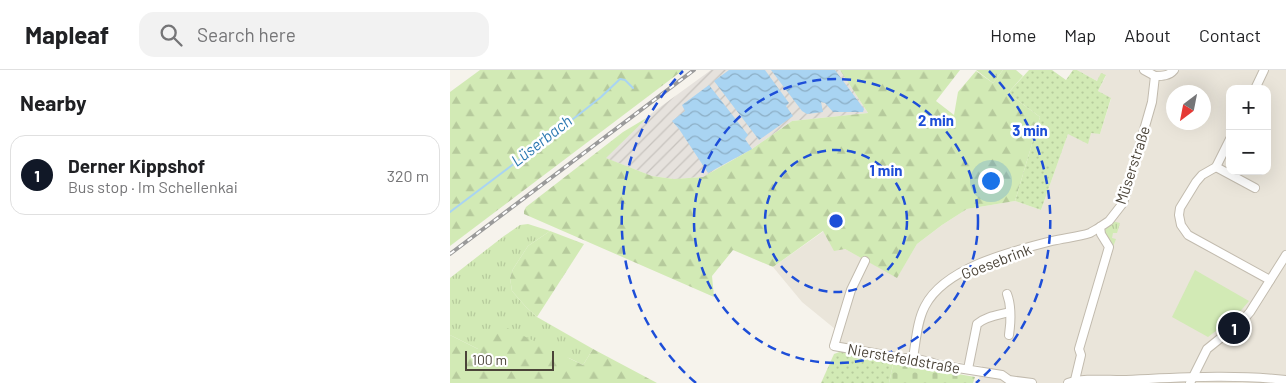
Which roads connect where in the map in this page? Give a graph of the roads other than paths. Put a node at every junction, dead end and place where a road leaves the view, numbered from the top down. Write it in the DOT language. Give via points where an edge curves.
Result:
graph roads {
  1 [pos="1144,70"];
  2 [pos="1174,70"];
  3 [pos="1264,70"];
  4 [pos="1155,76"];
  5 [pos="1257,85"];
  6 [pos="1226,147"];
  7 [pos="1216,167"];
  8 [pos="1255,188"];
  9 [pos="1100,227"];
  10 [pos="1286,255"];
  11 [pos="865,261"];
  12 [pos="1270,280"];
  13 [pos="1007,294"];
  14 [pos="1010,312"];
  15 [pos="1009,335"];
  16 [pos="914,358"];
  17 [pos="968,369"];
  18 [pos="1191,380"];
  19 [pos="1286,380"];
  20 [pos="1009,382"];
  21 [pos="1073,382"];
  22 [pos="1032,383"];
  1 -- 4 [label="street"];
  2 -- 4 [label="street" via="1164,76"];
  3 -- 5 [label="street"];
  4 -- 9 [label="street, Müserstraße" via="1152,102 1123,203"];
  6 -- 7 [label="street"];
  7 -- 8 [label="street"];
  7 -- 12 [label="street" via="1202,175 1180,208 1182,226 1188,235"];
  9 -- 16 [label="street, Goesebrink" via="1089,233 991,259 942,285 930,296 920,317"];
  9 -- 21 [label="street" via="1109,247 1079,349 1081,355"];
  10 -- 12 [label="street"];
  11 -- 16 [label="street, Nierstefeldstraße" via="851,290 834,346"];
  12 -- 18 [label="street" via="1243,320 1208,349"];
  13 -- 14 [label="street"];
  14 -- 15 [label="street"];
  14 -- 17 [label="street" via="977,324"];
  16 -- 17 [label="street, Nierstefeldstraße"];
  17 -- 20 [label="street, Nierstefeldstraße" via="1002,375"];
  18 -- 19 [label="street"];
  18 -- 21 [label="street"];
  20 -- 22 [label="street, Nierstefeldstraße"];
}
